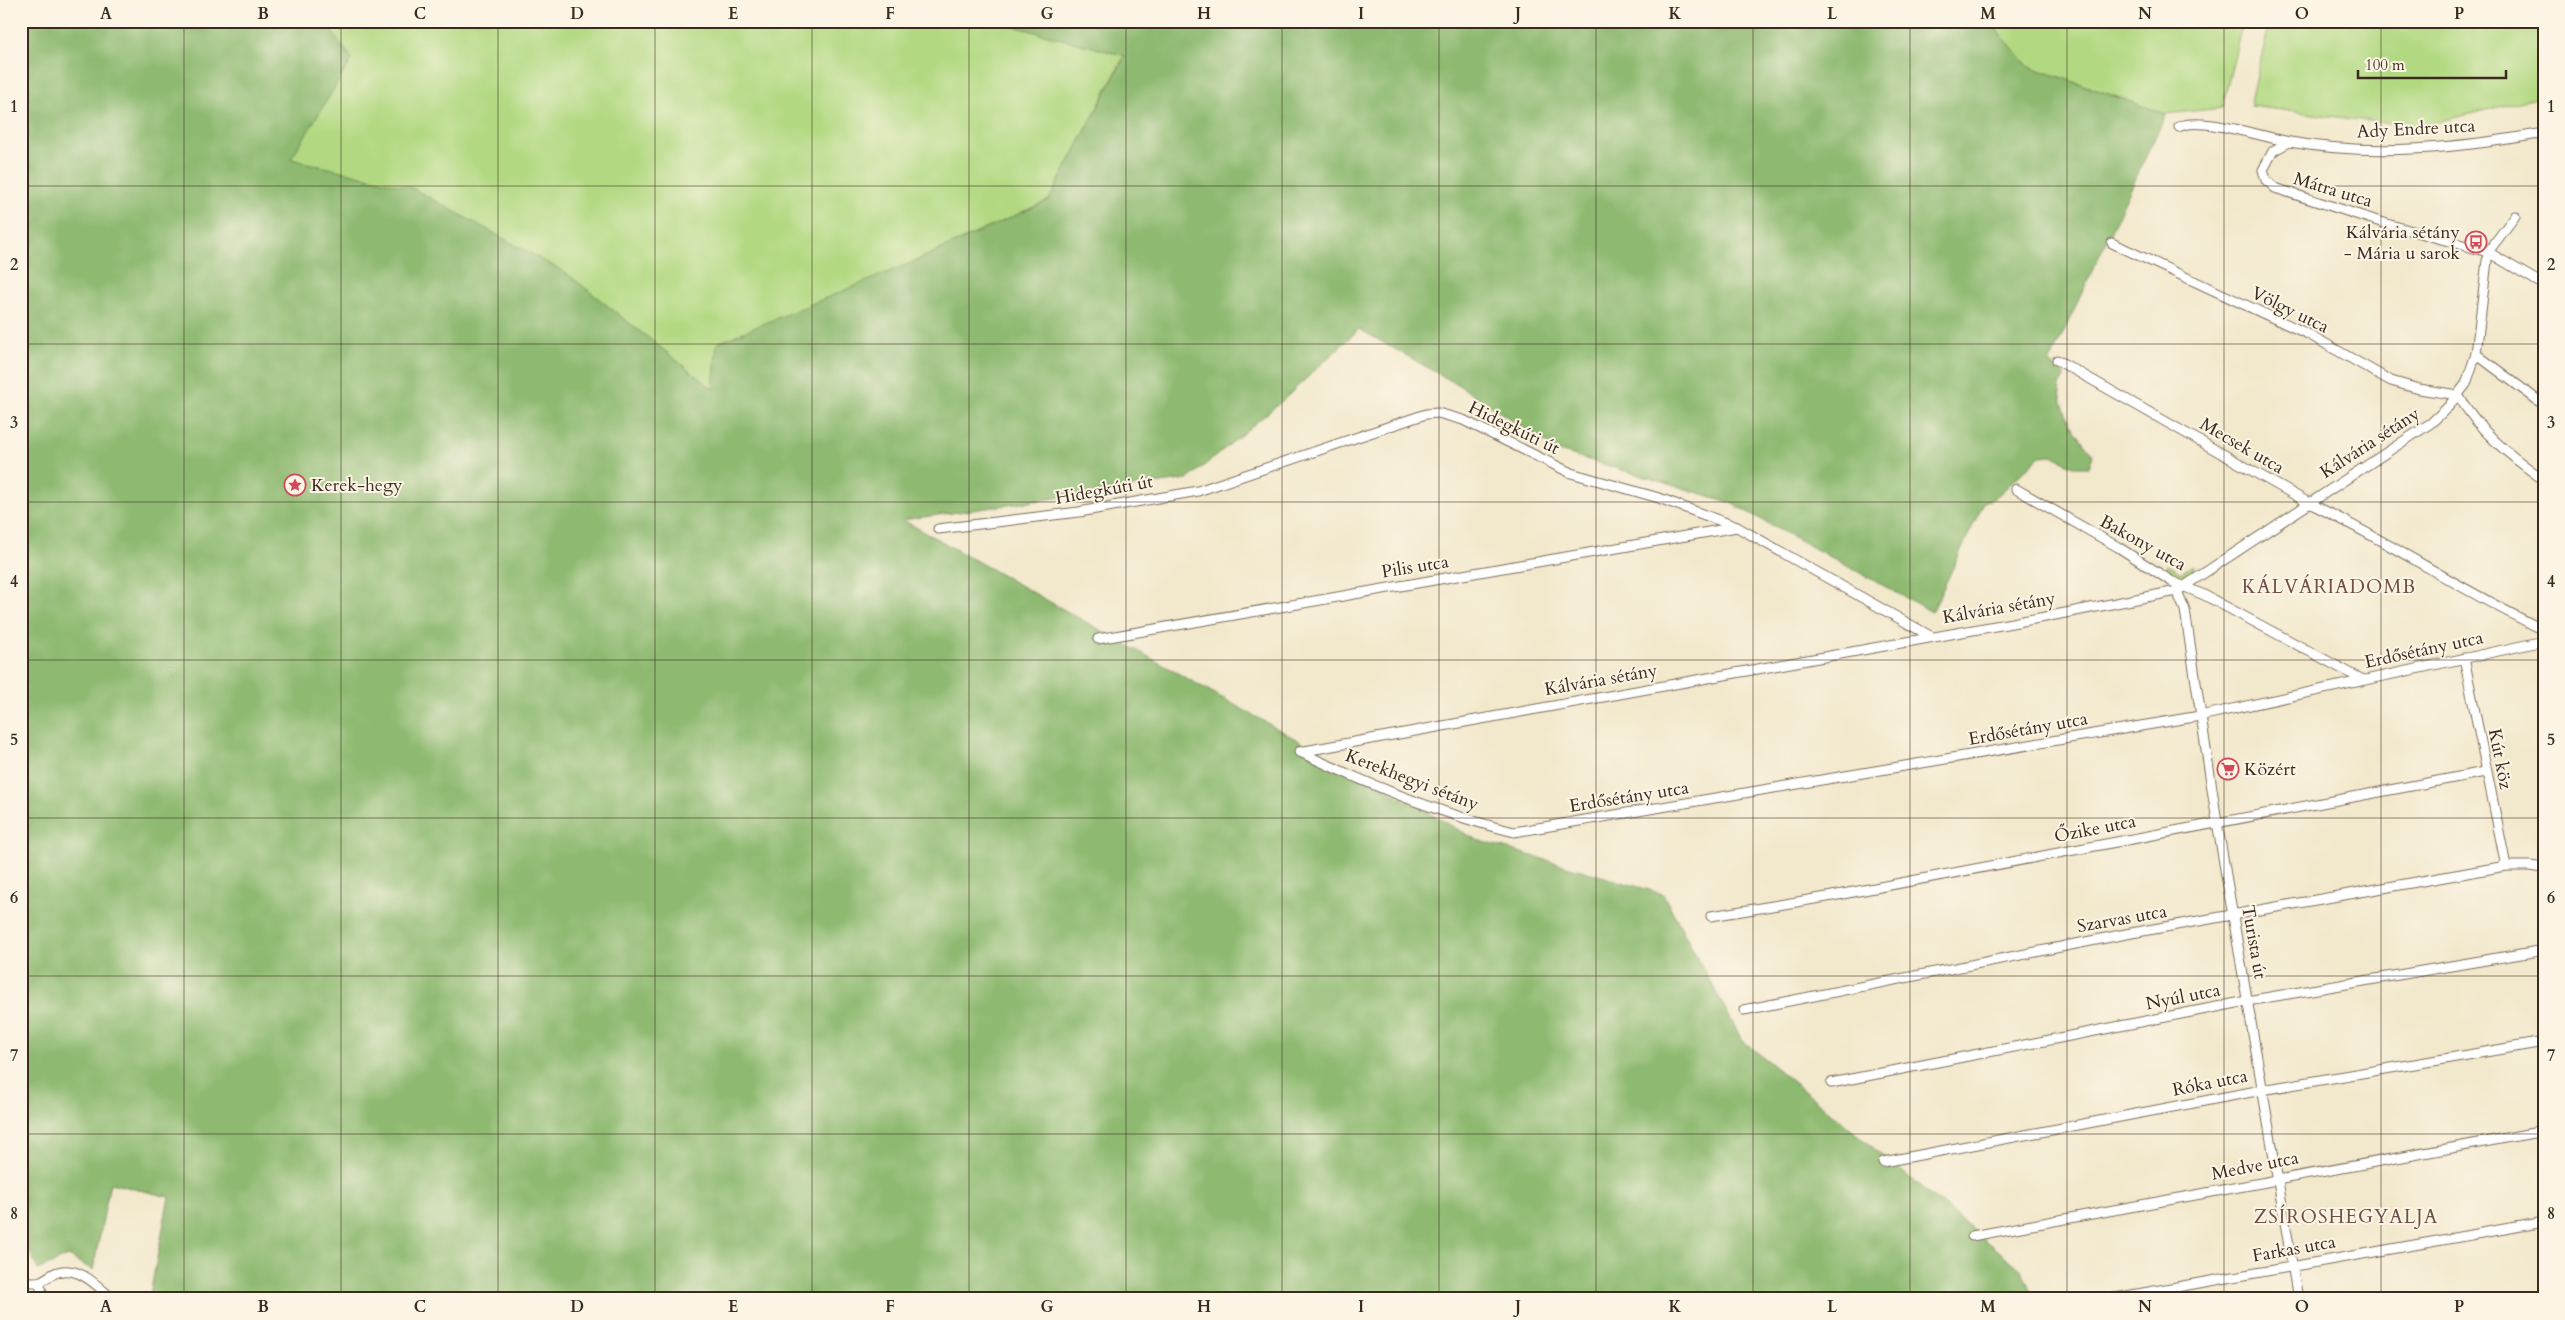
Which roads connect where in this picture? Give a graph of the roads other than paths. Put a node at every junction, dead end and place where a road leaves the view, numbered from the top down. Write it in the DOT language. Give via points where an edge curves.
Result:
graph roads {
  1 [pos="2179,127"];
  2 [pos="2544,132"];
  3 [pos="2288,142"];
  4 [pos="2515,216"];
  5 [pos="2112,243"];
  6 [pos="2488,252"];
  7 [pos="2544,285"];
  8 [pos="2476,354"];
  9 [pos="2056,360"];
  10 [pos="2458,394"];
  11 [pos="2544,405"];
  12 [pos="2544,480"];
  13 [pos="2016,488"];
  14 [pos="2309,502"];
  15 [pos="1737,527"];
  16 [pos="938,529"];
  17 [pos="2184,585"];
  18 [pos="2177,591"];
  19 [pos="2544,630"];
  20 [pos="1932,637"];
  21 [pos="1098,638"];
  22 [pos="2544,641"];
  23 [pos="2464,658"];
  24 [pos="2363,680"];
  25 [pos="2200,716"];
  26 [pos="1300,752"];
  27 [pos="2486,772"];
  28 [pos="2217,822"];
  29 [pos="1514,832"];
  30 [pos="2506,866"];
  31 [pos="2544,868"];
  32 [pos="1711,916"];
  33 [pos="2233,916"];
  34 [pos="2544,950"];
  35 [pos="2247,1001"];
  36 [pos="1744,1010"];
  37 [pos="2544,1042"];
  38 [pos="1830,1082"];
  39 [pos="2262,1090"];
  40 [pos="2544,1130"];
  41 [pos="1883,1162"];
  42 [pos="2278,1178"];
  43 [pos="2544,1222"];
  44 [pos="1972,1236"];
  45 [pos="2293,1266"];
  46 [pos="21,1282"];
  47 [pos="39,1282"];
  48 [pos="44,1299"];
  49 [pos="113,1299"];
  50 [pos="2109,1299"];
  51 [pos="2298,1299"];
  1 -- 3 [label="street" via="2196,124 2224,127"];
  2 -- 3 [label="street, Ady Endre utca" via="2469,145 2410,149 2358,149"];
  3 -- 6 [label="street, Mátra utca" via="2273,151 2263,170 2266,180 2275,188"];
  4 -- 6 [label="street"];
  5 -- 10 [label="street, Völgy utca" via="2310,335 2390,381"];
  6 -- 7 [label="street, Mátra utca"];
  6 -- 8 [label="street, Kálvária sétány"];
  8 -- 10 [label="street, Kálvária sétány" via="2466,384"];
  8 -- 11 [label="street"];
  9 -- 14 [label="street, Mecsek utca"];
  10 -- 12 [label="street" via="2485,432"];
  10 -- 14 [label="street, Kálvária sétány" via="2431,423"];
  13 -- 17 [label="street, Bakony utca" via="2171,581"];
  14 -- 17 [label="street, Kálvária sétány"];
  14 -- 19 [label="street, Mecsek utca" via="2478,598"];
  15 -- 16 [label="street, Hidegkúti út" via="1659,498 1571,473 1463,420 1438,413 1426,414 1198,491 1079,512"];
  15 -- 20 [label="street, Hidegkúti út"];
  15 -- 21 [label="street, Pilis utca"];
  17 -- 18 [label="street, Kálvária sétány"];
  17 -- 24 [label="street, Bakony utca"];
  18 -- 20 [label="street, Kálvária sétány"];
  18 -- 25 [label="street, Turista út" via="2185,610"];
  20 -- 26 [label="street, Kálvária sétány"];
  22 -- 23 [label="street, Erdősétány utca"];
  23 -- 24 [label="street, Erdősétány utca"];
  23 -- 27 [label="street, Kút köz"];
  24 -- 25 [label="street, Erdősétány utca"];
  25 -- 28 [label="street, Turista út"];
  25 -- 29 [label="street, Erdősétány utca"];
  26 -- 29 [label="street, Kerekhegyi sétány" via="1384,790 1474,822"];
  27 -- 28 [label="street, Őzike utca"];
  27 -- 30 [label="street, Kút köz"];
  28 -- 32 [label="street, Őzike utca" via="1827,897"];
  28 -- 33 [label="street, Turista út"];
  30 -- 31 [label="street, Szarvas utca"];
  30 -- 33 [label="street, Szarvas utca"];
  33 -- 35 [label="street, Turista út"];
  33 -- 36 [label="street, Szarvas utca" via="2126,934"];
  34 -- 35 [label="street, Nyúl utca"];
  35 -- 38 [label="street, Nyúl utca"];
  35 -- 39 [label="street, Turista út"];
  37 -- 39 [label="street, Róka utca"];
  39 -- 41 [label="street, Róka utca"];
  39 -- 42 [label="street, Turista út"];
  40 -- 42 [label="street, Medve utca"];
  42 -- 44 [label="street, Medve utca"];
  42 -- 45 [label="street, Turista út"];
  43 -- 45 [label="street, Farkas utca"];
  45 -- 50 [label="street, Farkas utca"];
  45 -- 51 [label="street, Turista út"];
  46 -- 47 [label="street"];
  47 -- 48 [label="street"];
  47 -- 49 [label="street" via="64,1270 87,1278"];
}
